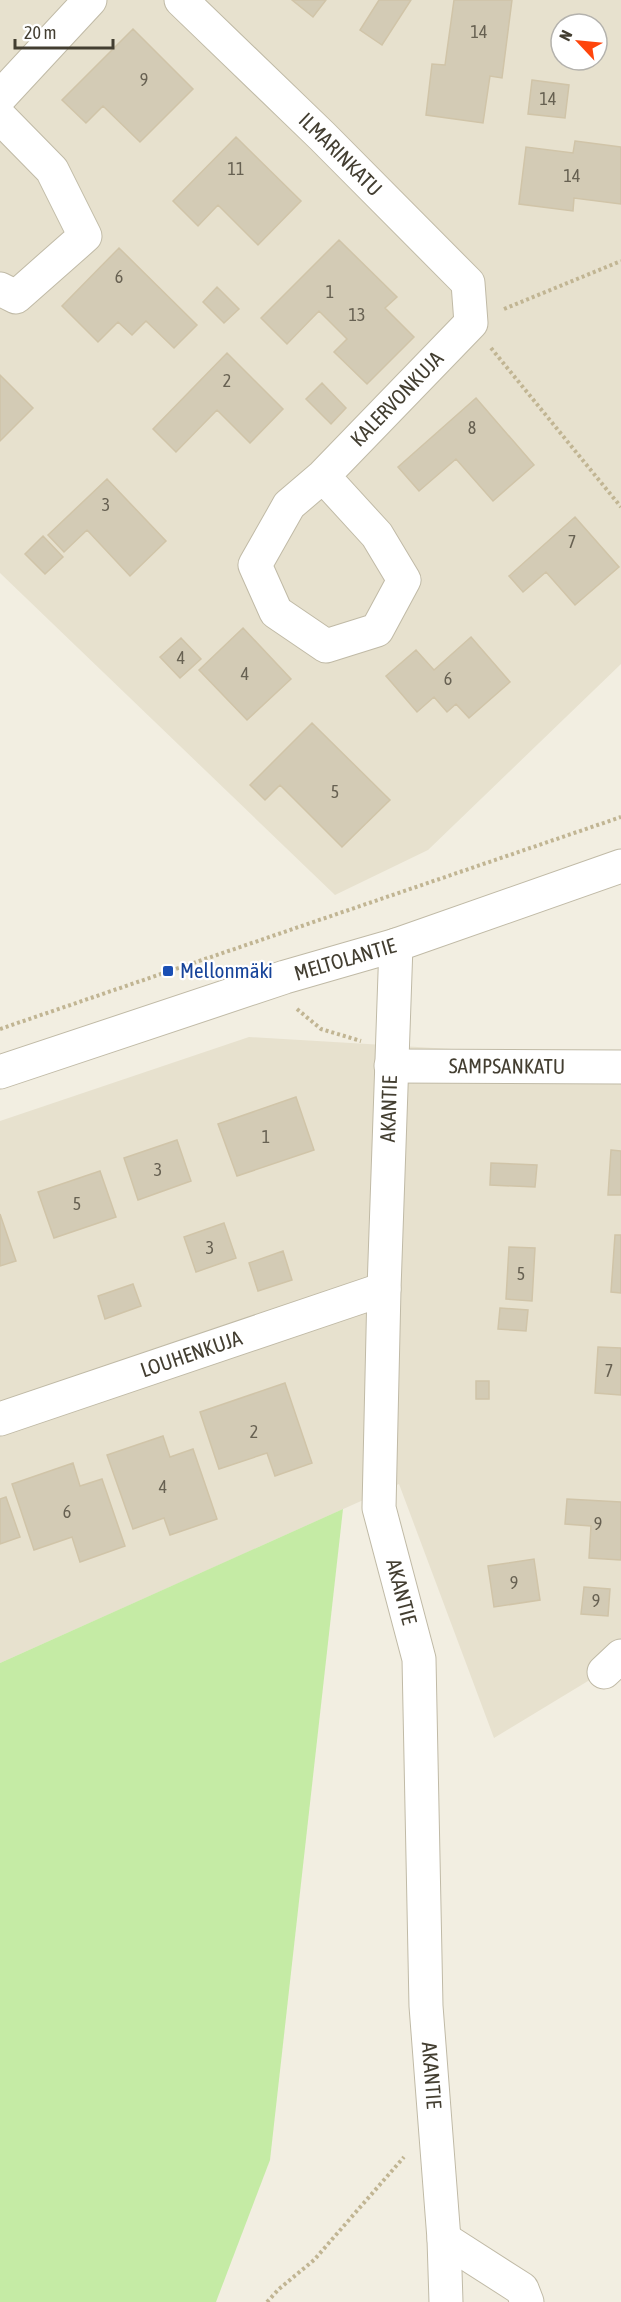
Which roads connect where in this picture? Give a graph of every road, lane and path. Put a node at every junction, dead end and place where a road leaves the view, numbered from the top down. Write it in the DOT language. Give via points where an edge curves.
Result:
graph roads {
  1 [pos="90,0"];
  2 [pos="181,0"];
  3 [pos="0,97"];
  4 [pos="0,117"];
  5 [pos="621,261"];
  6 [pos="0,289"];
  7 [pos="471,323"];
  8 [pos="323,476"];
  9 [pos="621,507"];
  10 [pos="621,817"];
  11 [pos="621,866"];
  12 [pos="270,935"];
  13 [pos="396,945"];
  14 [pos="285,977"];
  15 [pos="0,1029"];
  16 [pos="391,1066"];
  17 [pos="621,1067"];
  18 [pos="0,1072"];
  19 [pos="384,1289"];
  20 [pos="0,1419"];
  21 [pos="434,2121"];
  22 [pos="444,2239"];
  23 [pos="267,2302"];
  24 [pos="446,2302"];
  25 [pos="527,2302"];
  1 -- 3 [label="street"];
  2 -- 7 [label="street, ILMARINKATU" via="468,283"];
  4 -- 6 [label="street" via="52,170 85,236 16,297"];
  5 -- 7 [label="path"];
  7 -- 8 [label="street, KALERVONKUJA"];
  7 -- 9 [label="path"];
  8 -- 8 [label="street, KALERVONKUJA" via="289,505 255,565 276,612 326,646 378,630 404,580 377,535"];
  10 -- 12 [label="path"];
  11 -- 13 [label="street, MELTOLANTIE"];
  12 -- 14 [label="path"];
  12 -- 15 [label="path"];
  13 -- 14 [label="street, MELTOLANTIE"];
  13 -- 16 [label="street, AKANTIE"];
  14 -- 16 [label="path" via="293,1006 321,1029 361,1041"];
  14 -- 18 [label="street, MELTOLANTIE"];
  16 -- 17 [label="street, SAMPSANKATU"];
  16 -- 19 [label="street, AKANTIE"];
  19 -- 20 [label="street, LOUHENKUJA"];
  19 -- 21 [label="street, AKANTIE" via="379,1508 419,1659 426,1994"];
  21 -- 22 [label="street, AKANTIE"];
  21 -- 23 [label="path" via="315,2260"];
  22 -- 24 [label="street, AKANTIE"];
  22 -- 25 [label="street" via="522,2289"];
}
